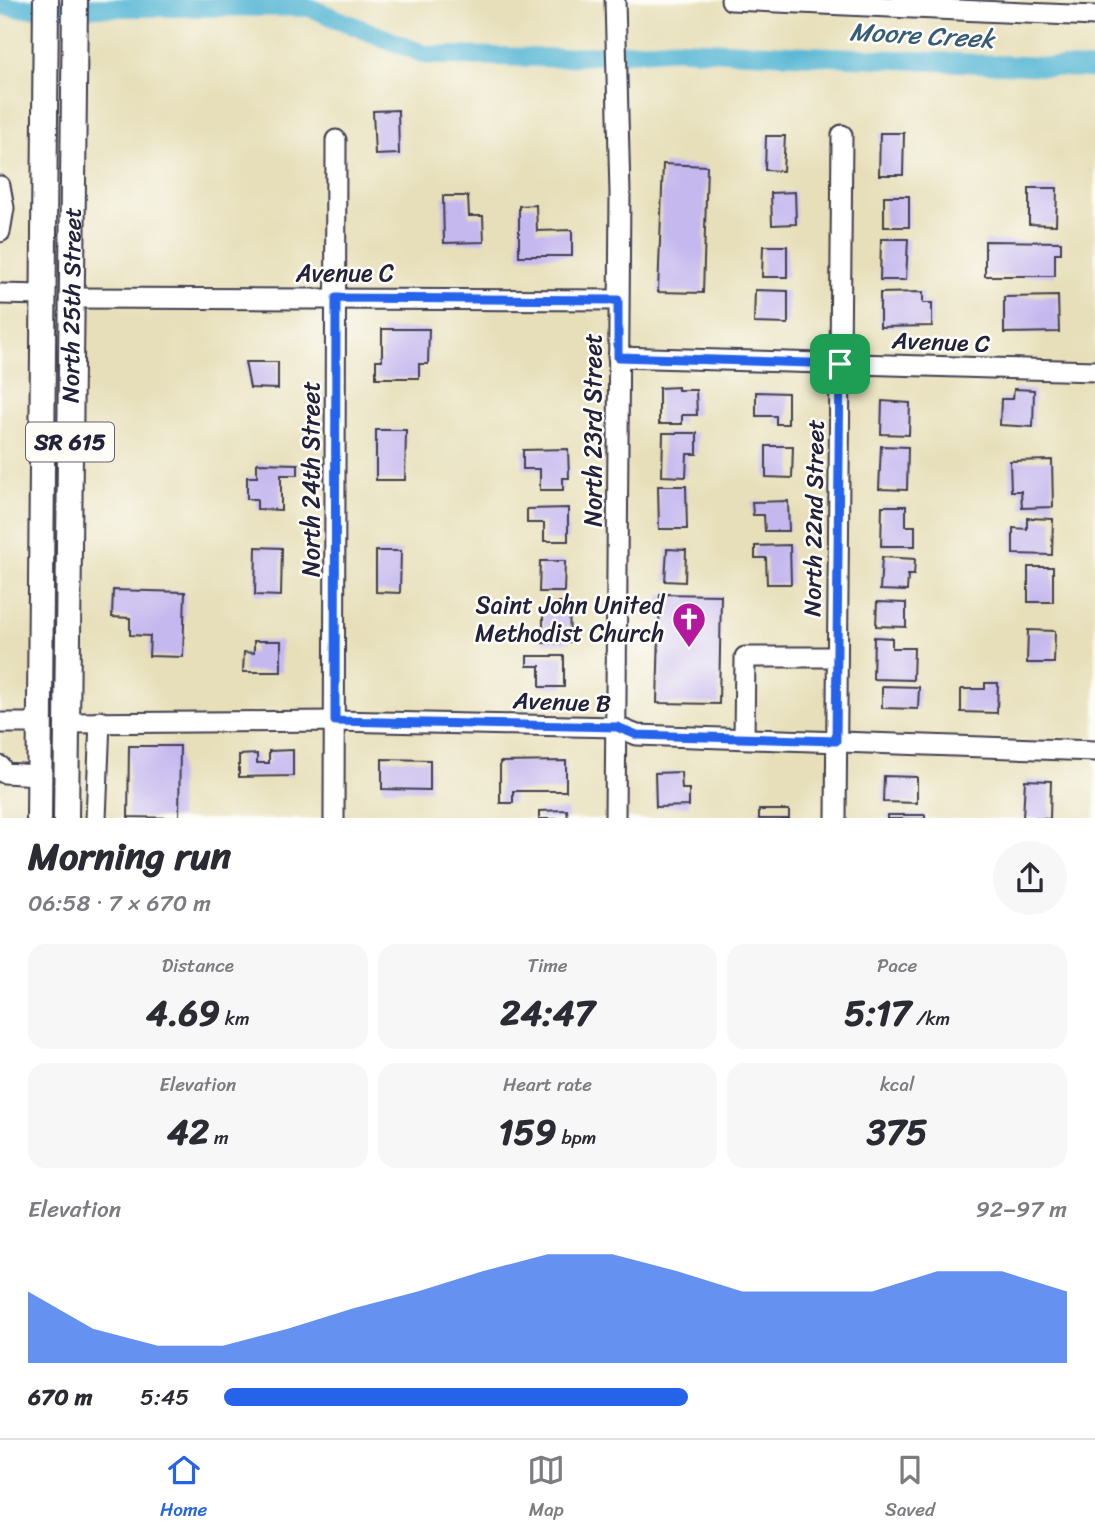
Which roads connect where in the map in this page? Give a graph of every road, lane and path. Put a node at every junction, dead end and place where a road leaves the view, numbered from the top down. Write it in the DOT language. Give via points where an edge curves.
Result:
graph roads {
  1 [pos="46,0"];
  2 [pos="75,0"];
  3 [pos="615,0"];
  4 [pos="731,0"];
  5 [pos="875,2"];
  6 [pos="1095,16"];
  7 [pos="46,89"];
  8 [pos="842,135"];
  9 [pos="336,140"];
  10 [pos="0,186"];
  11 [pos="0,232"];
  12 [pos="0,294"];
  13 [pos="43,295"];
  14 [pos="72,298"];
  15 [pos="336,298"];
  16 [pos="618,300"];
  17 [pos="618,357"];
  18 [pos="840,364"];
  19 [pos="1095,371"];
  20 [pos="837,657"];
  21 [pos="100,721"];
  22 [pos="335,721"];
  23 [pos="0,723"];
  24 [pos="39,723"];
  25 [pos="67,723"];
  26 [pos="617,727"];
  27 [pos="744,738"];
  28 [pos="836,741"];
  29 [pos="1095,751"];
  30 [pos="1,771"];
  31 [pos="39,775"];
  32 [pos="39,818"];
  33 [pos="66,818"];
  34 [pos="96,818"];
  35 [pos="334,818"];
  36 [pos="615,818"];
  37 [pos="836,818"];
  1 -- 7 [label="main road, North 25th Street / SR 615"];
  2 -- 14 [label="main road, North 25th Street / SR 615"];
  3 -- 16 [label="street, North 23rd Street"];
  4 -- 5 [label="street"];
  5 -- 6 [label="street"];
  7 -- 13 [label="main road, North 25th Street / SR 615"];
  7 -- 14 [label="main road" via="54,112 56,264"];
  8 -- 18 [label="street, North 22nd Street"];
  9 -- 15 [label="street, North 24th Street"];
  10 -- 11 [label="street" via="4,208"];
  12 -- 13 [label="street"];
  13 -- 24 [label="main road, North 25th Street / SR 615"];
  14 -- 15 [label="street, Avenue C"];
  14 -- 25 [label="main road, North 25th Street / SR 615"];
  15 -- 16 [label="street, Avenue C"];
  15 -- 22 [label="street, North 24th Street"];
  16 -- 17 [label="street, North 23rd Street"];
  17 -- 18 [label="street, Avenue C"];
  17 -- 26 [label="street, North 23rd Street"];
  18 -- 19 [label="street, Avenue C"];
  18 -- 20 [label="street, North 22nd Street"];
  20 -- 27 [label="street" via="745,657"];
  20 -- 28 [label="street, North 22nd Street"];
  21 -- 22 [label="street, Avenue B"];
  21 -- 25 [label="street, Avenue B"];
  21 -- 34 [label="street"];
  22 -- 26 [label="street, Avenue B"];
  22 -- 35 [label="street, North 24th Street"];
  23 -- 24 [label="street"];
  24 -- 31 [label="main road, North 25th Street / SR 615"];
  25 -- 33 [label="main road, North 25th Street / SR 615"];
  26 -- 27 [label="street, Avenue B" via="637,735"];
  26 -- 36 [label="street, North 23rd Street"];
  27 -- 28 [label="street, Avenue B"];
  28 -- 29 [label="street, Avenue B"];
  28 -- 37 [label="street, North 22nd Street"];
  30 -- 31 [label="street"];
  31 -- 32 [label="main road, North 25th Street / SR 615"];
}
